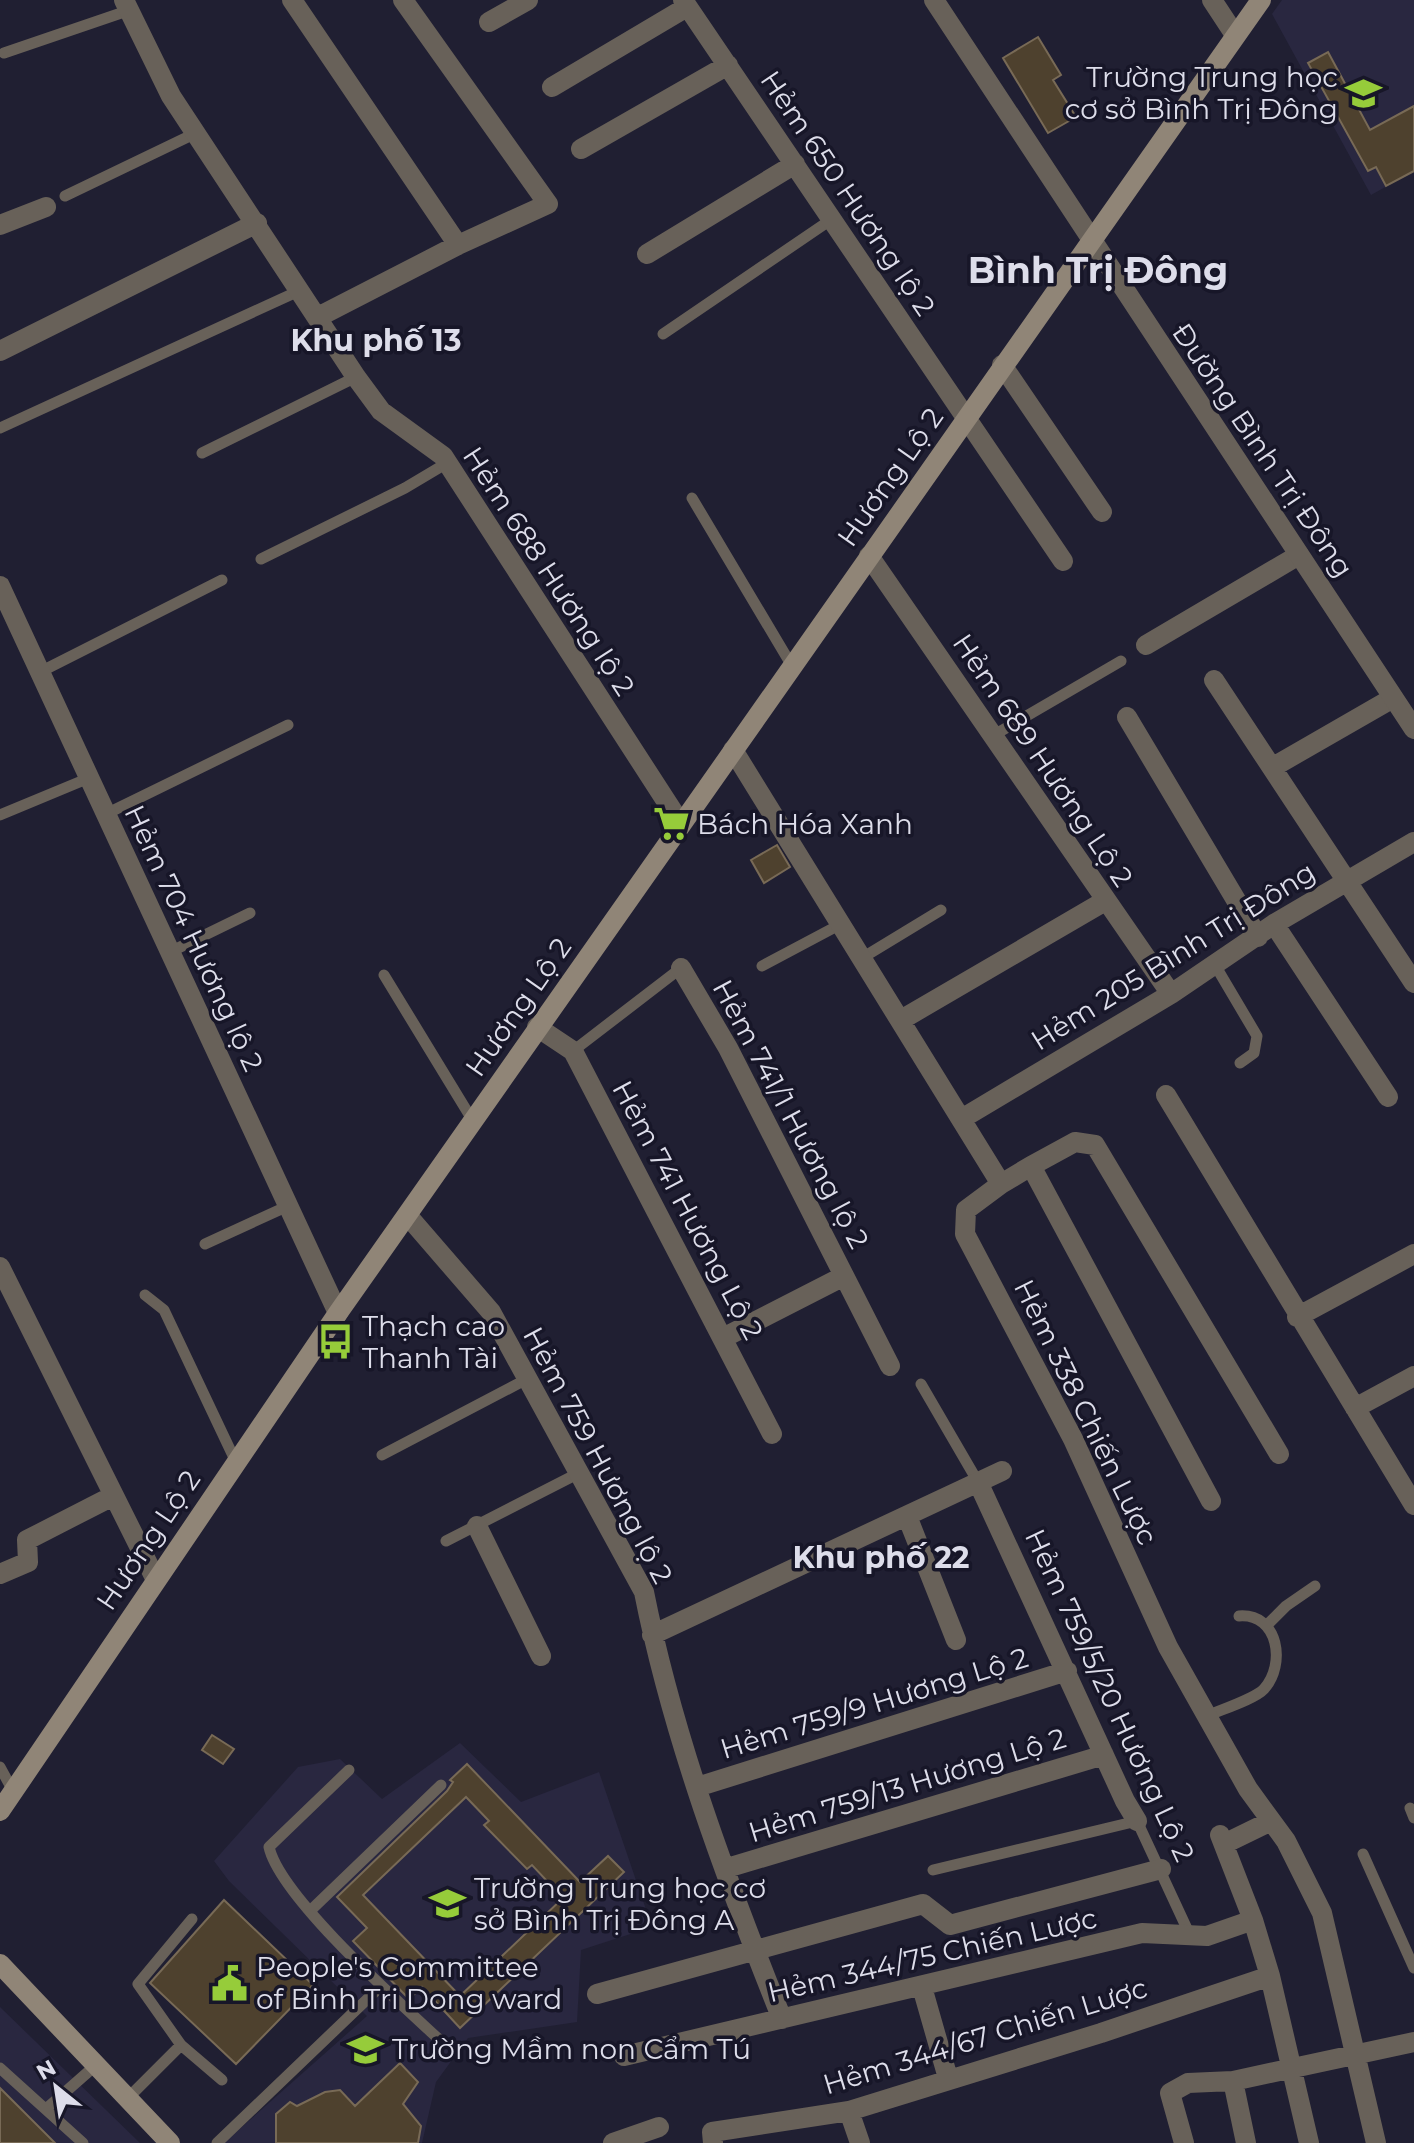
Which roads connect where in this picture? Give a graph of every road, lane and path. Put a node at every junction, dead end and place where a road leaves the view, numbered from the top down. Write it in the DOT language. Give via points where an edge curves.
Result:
graph roads {
  1 [pos="292,0"];
  2 [pos="403,0"];
  3 [pos="528,0"];
  4 [pos="934,0"];
  5 [pos="1212,0"];
  6 [pos="1261,0"];
  7 [pos="685,3"];
  8 [pos="127,5"];
  9 [pos="489,22"];
  10 [pos="1235,35"];
  11 [pos="4,53"];
  12 [pos="728,65"];
  13 [pos="552,87"];
  14 [pos="196,133"];
  15 [pos="581,149"];
  16 [pos="795,164"];
  17 [pos="65,196"];
  18 [pos="46,207"];
  19 [pos="832,219"];
  20 [pos="257,223"];
  21 [pos="0,225"];
  22 [pos="1091,242"];
  23 [pos="458,245"];
  24 [pos="647,254"];
  25 [pos="302,290"];
  26 [pos="318,317"];
  27 [pos="663,334"];
  28 [pos="0,351"];
  29 [pos="1002,365"];
  30 [pos="356,377"];
  31 [pos="966,417"];
  32 [pos="0,428"];
  33 [pos="202,453"];
  34 [pos="447,463"];
  35 [pos="692,498"];
  36 [pos="1102,512"];
  37 [pos="1299,555"];
  38 [pos="869,556"];
  39 [pos="261,559"];
  40 [pos="1063,561"];
  41 [pos="222,580"];
  42 [pos="0,586"];
  43 [pos="1146,645"];
  44 [pos="1121,661"];
  45 [pos="792,666"];
  46 [pos="40,672"];
  47 [pos="1214,680"];
  48 [pos="1393,698"];
  49 [pos="1127,717"];
  50 [pos="288,725"];
  51 [pos="1414,729"];
  52 [pos="994,735"];
  53 [pos="733,750"];
  54 [pos="1273,767"];
  55 [pos="89,778"];
  56 [pos="106,814"];
  57 [pos="0,815"];
  58 [pos="681,824"];
  59 [pos="1414,842"];
  60 [pos="1349,880"];
  61 [pos="1105,901"];
  62 [pos="941,910"];
  63 [pos="250,913"];
  64 [pos="841,924"];
  65 [pos="1266,930"];
  66 [pos="170,952"];
  67 [pos="862,958"];
  68 [pos="1215,965"];
  69 [pos="762,966"];
  70 [pos="681,968"];
  71 [pos="384,975"];
  72 [pos="1414,983"];
  73 [pos="1171,994"];
  74 [pos="901,1020"];
  75 [pos="537,1027"];
  76 [pos="573,1051"];
  77 [pos="1240,1063"];
  78 [pos="1166,1095"];
  79 [pos="1388,1097"];
  80 [pos="963,1118"];
  81 [pos="473,1121"];
  82 [pos="1031,1166"];
  83 [pos="1001,1184"];
  84 [pos="288,1206"];
  85 [pos="408,1216"];
  86 [pos="205,1244"];
  87 [pos="1414,1254"];
  88 [pos="0,1267"];
  89 [pos="844,1276"];
  90 [pos="145,1295"];
  91 [pos="338,1313"];
  92 [pos="1297,1317"];
  93 [pos="723,1338"];
  94 [pos="890,1366"];
  95 [pos="1414,1376"];
  96 [pos="527,1379"];
  97 [pos="921,1384"];
  98 [pos="1355,1408"];
  99 [pos="772,1434"];
  100 [pos="1279,1454"];
  101 [pos="382,1455"];
  102 [pos="235,1460"];
  103 [pos="1002,1471"];
  104 [pos="579,1473"];
  105 [pos="978,1482"];
  106 [pos="113,1496"];
  107 [pos="1211,1501"];
  108 [pos="1414,1505"];
  109 [pos="907,1516"];
  110 [pos="477,1526"];
  111 [pos="446,1541"];
  112 [pos="0,1574"];
  113 [pos="156,1580"];
  114 [pos="1315,1586"];
  115 [pos="1239,1616"];
  116 [pos="1268,1624"];
  117 [pos="652,1635"];
  118 [pos="956,1640"];
  119 [pos="541,1656"];
  120 [pos="1067,1671"];
  121 [pos="1207,1716"];
  122 [pos="1104,1755"];
  123 [pos="0,1767"];
  124 [pos="349,1770"];
  125 [pos="441,1785"];
  126 [pos="697,1787"];
  127 [pos="13,1791"];
  128 [pos="0,1811"];
  129 [pos="1137,1821"];
  130 [pos="1271,1821"];
  131 [pos="1363,1854"];
  132 [pos="727,1868"];
  133 [pos="1161,1869"];
  134 [pos="933,1870"];
  135 [pos="311,1910"];
  136 [pos="192,1919"];
  137 [pos="1253,1920"];
  138 [pos="1189,1933"];
  139 [pos="755,1952"];
  140 [pos="0,1964"];
  141 [pos="1414,1968"];
  142 [pos="1270,1976"];
  143 [pos="381,1986"];
  144 [pos="922,1987"];
  145 [pos="597,1994"];
  146 [pos="782,2019"];
  147 [pos="1414,2042"];
  148 [pos="443,2043"];
  149 [pos="181,2045"];
  150 [pos="1355,2054"];
  151 [pos="624,2056"];
  152 [pos="96,2065"];
  153 [pos="1293,2065"];
  154 [pos="0,2068"];
  155 [pos="948,2078"];
  156 [pos="222,2080"];
  157 [pos="1233,2081"];
  158 [pos="127,2099"];
  159 [pos="46,2109"];
  160 [pos="849,2111"];
  161 [pos="659,2127"];
  162 [pos="712,2138"];
  163 [pos="83,2143"];
  164 [pos="170,2143"];
  165 [pos="217,2143"];
  166 [pos="613,2143"];
  167 [pos="860,2143"];
  168 [pos="1184,2143"];
  169 [pos="1246,2143"];
  170 [pos="1309,2143"];
  171 [pos="1376,2143"];
  1 -- 23 [label="street"];
  2 -- 23 [label="street" via="548,204"];
  3 -- 9 [label="street"];
  4 -- 22 [label="street, Đường Bình Trị Đông"];
  5 -- 10 [label="street"];
  6 -- 10 [label="main road"];
  7 -- 12 [label="street, Hẻm 650 Hương lộ 2"];
  7 -- 13 [label="street"];
  8 -- 11 [label="lane"];
  8 -- 14 [label="street, Hẻm 688 Hương lộ 2" via="171,96"];
  10 -- 22 [label="main road"];
  12 -- 15 [label="street"];
  12 -- 16 [label="street, Hẻm 650 Hương lộ 2"];
  14 -- 17 [label="lane"];
  14 -- 20 [label="street, Hẻm 688 Hương lộ 2"];
  16 -- 19 [label="street, Hẻm 650 Hương lộ 2"];
  16 -- 24 [label="street"];
  18 -- 21 [label="street"];
  19 -- 27 [label="lane"];
  19 -- 31 [label="street, Hẻm 650 Hương lộ 2"];
  20 -- 25 [label="street, Hẻm 688 Hương lộ 2"];
  20 -- 28 [label="street"];
  22 -- 29 [label="main road, Hương Lộ 2"];
  22 -- 37 [label="street, Đường Bình Trị Đông"];
  23 -- 26 [label="street"];
  25 -- 26 [label="street, Hẻm 688 Hương lộ 2"];
  25 -- 32 [label="lane"];
  26 -- 30 [label="street, Hẻm 688 Hương lộ 2"];
  29 -- 31 [label="main road, Hương Lộ 2"];
  29 -- 36 [label="street"];
  30 -- 33 [label="lane"];
  30 -- 34 [label="street, Hẻm 688 Hương lộ 2" via="381,411 418,435"];
  31 -- 38 [label="main road, Hương Lộ 2"];
  31 -- 40 [label="street, Hẻm 650 Hương lộ 2"];
  34 -- 39 [label="lane"];
  34 -- 58 [label="street, Hẻm 688 Hương lộ 2"];
  35 -- 45 [label="lane"];
  37 -- 43 [label="street"];
  37 -- 48 [label="street, Đường Bình Trị Đông"];
  38 -- 45 [label="main road, Hương Lộ 2"];
  38 -- 52 [label="street, Hẻm 689 Hương Lộ 2"];
  41 -- 46 [label="lane"];
  42 -- 46 [label="street, Hẻm 704 Hương lộ 2"];
  44 -- 52 [label="lane"];
  45 -- 53 [label="main road, Hương Lộ 2"];
  46 -- 55 [label="street, Hẻm 704 Hương lộ 2"];
  47 -- 54 [label="street"];
  48 -- 51 [label="street, Đường Bình Trị Đông"];
  48 -- 54 [label="street"];
  49 -- 65 [label="street"];
  50 -- 56 [label="lane"];
  52 -- 61 [label="street, Hẻm 689 Hương Lộ 2"];
  53 -- 58 [label="main road, Hương Lộ 2"];
  53 -- 64 [label="street"];
  54 -- 60 [label="street"];
  55 -- 56 [label="street, Hẻm 704 Hương lộ 2"];
  55 -- 57 [label="lane"];
  56 -- 66 [label="street, Hẻm 704 Hương lộ 2"];
  58 -- 75 [label="main road, Hương Lộ 2"];
  59 -- 60 [label="street, Hẻm 205 Bình Trị Đông"];
  60 -- 65 [label="street, Hẻm 205 Bình Trị Đông"];
  60 -- 72 [label="street"];
  61 -- 73 [label="street, Hẻm 689 Hương Lộ 2"];
  61 -- 74 [label="street"];
  62 -- 67 [label="lane"];
  63 -- 66 [label="lane"];
  64 -- 67 [label="street"];
  64 -- 69 [label="lane"];
  65 -- 68 [label="street, Hẻm 205 Bình Trị Đông"];
  65 -- 79 [label="street"];
  66 -- 84 [label="street, Hẻm 704 Hương lộ 2"];
  67 -- 74 [label="street"];
  68 -- 73 [label="street, Hẻm 205 Bình Trị Đông"];
  68 -- 77 [label="lane" via="1257,1036 1254,1053"];
  70 -- 76 [label="lane, Hẻm 741/1 Hương lộ 2"];
  70 -- 89 [label="street, Hẻm 741/1 Hương lộ 2" via="728,1048"];
  71 -- 81 [label="lane"];
  73 -- 80 [label="street, Hẻm 205 Bình Trị Đông"];
  74 -- 80 [label="street"];
  75 -- 76 [label="street, Hẻm 741 Hương Lộ 2"];
  75 -- 81 [label="main road, Hương Lộ 2"];
  76 -- 93 [label="street, Hẻm 741 Hương Lộ 2"];
  78 -- 92 [label="street"];
  80 -- 83 [label="street"];
  81 -- 85 [label="main road, Hương Lộ 2"];
  82 -- 83 [label="street"];
  82 -- 100 [label="street" via="1075,1142 1095,1145"];
  82 -- 107 [label="street"];
  83 -- 121 [label="street, Hẻm 338 Chiến Lược" via="966,1210 965,1234 1073,1439 1168,1647"];
  84 -- 86 [label="lane"];
  84 -- 91 [label="street, Hẻm 704 Hương lộ 2"];
  85 -- 91 [label="main road, Hương Lộ 2"];
  85 -- 96 [label="street, Hẻm 759 Hương lộ 2" via="491,1312"];
  87 -- 92 [label="street"];
  88 -- 106 [label="street"];
  89 -- 93 [label="street"];
  89 -- 94 [label="street, Hẻm 741/1 Hương lộ 2"];
  90 -- 102 [label="lane" via="164,1310"];
  91 -- 102 [label="main road, Hương Lộ 2"];
  92 -- 98 [label="street"];
  93 -- 99 [label="street, Hẻm 741 Hương Lộ 2"];
  95 -- 98 [label="street"];
  96 -- 101 [label="lane"];
  96 -- 104 [label="street, Hẻm 759 Hương lộ 2"];
  97 -- 105 [label="lane"];
  98 -- 108 [label="street"];
  102 -- 113 [label="main road, Hương Lộ 2"];
  103 -- 105 [label="street"];
  104 -- 110 [label="lane"];
  104 -- 117 [label="street, Hẻm 759 Hương lộ 2" via="644,1592"];
  105 -- 109 [label="street"];
  105 -- 120 [label="street, Hẻm 759/5/20 Hương Lộ 2"];
  106 -- 112 [label="street" via="27,1540 28,1562"];
  106 -- 113 [label="street"];
  109 -- 117 [label="street"];
  109 -- 118 [label="street"];
  110 -- 111 [label="lane"];
  110 -- 119 [label="street"];
  113 -- 127 [label="main road, Hương Lộ 2"];
  114 -- 116 [label="lane"];
  115 -- 116 [label="lane" via="1255,1615"];
  116 -- 121 [label="lane" via="1275,1644 1274,1667 1263,1690"];
  117 -- 126 [label="street, Hẻm 759 Hương lộ 2"];
  120 -- 122 [label="street, Hẻm 759/5/20 Hương Lộ 2"];
  120 -- 126 [label="street, Hẻm 759/9 Hương Lộ 2"];
  121 -- 130 [label="street, Hẻm 338 Chiến Lược"];
  122 -- 129 [label="street, Hẻm 759/5/20 Hương Lộ 2"];
  122 -- 132 [label="street, Hẻm 759/13 Hương Lộ 2"];
  123 -- 127 [label="lane"];
  124 -- 135 [label="lane" via="269,1847 273,1862"];
  125 -- 135 [label="lane"];
  126 -- 132 [label="street, Hẻm 759 Hương lộ 2"];
  127 -- 128 [label="main road, Hương Lộ 2"];
  129 -- 133 [label="lane, Hẻm 759/5/20 Hương Lộ 2"];
  129 -- 134 [label="lane"];
  130 -- 137 [label="street" via="1222,1840"];
  130 -- 150 [label="street, Hẻm 338 Chiến Lược" via="1322,1913"];
  131 -- 141 [label="lane"];
  132 -- 139 [label="street, Hẻm 759 Hương lộ 2"];
  133 -- 138 [label="lane, Hẻm 759/5/20 Hương Lộ 2"];
  133 -- 139 [label="street" via="950,1925 923,1904"];
  135 -- 143 [label="lane"];
  136 -- 149 [label="lane" via="138,1984"];
  137 -- 138 [label="street, Hẻm 344/75 Chiến Lược" via="1207,1936"];
  137 -- 142 [label="street"];
  138 -- 144 [label="street, Hẻm 344/75 Chiến Lược" via="1142,1933"];
  139 -- 145 [label="street"];
  139 -- 146 [label="street, Hẻm 759 Hương lộ 2"];
  140 -- 152 [label="main road"];
  142 -- 153 [label="street"];
  142 -- 155 [label="street, Hẻm 344/67 Chiến Lược"];
  143 -- 148 [label="lane"];
  143 -- 165 [label="lane"];
  144 -- 146 [label="street, Hẻm 344/75 Chiến Lược"];
  144 -- 155 [label="street"];
  146 -- 151 [label="street, Hẻm 344/75 Chiến Lược"];
  147 -- 150 [label="street"];
  149 -- 156 [label="lane"];
  149 -- 158 [label="lane"];
  150 -- 153 [label="street"];
  150 -- 171 [label="street, Hẻm 338 Chiến Lược"];
  152 -- 158 [label="main road"];
  152 -- 159 [label="lane"];
  153 -- 157 [label="street"];
  153 -- 170 [label="street"];
  154 -- 159 [label="lane"];
  155 -- 160 [label="street, Hẻm 344/67 Chiến Lược"];
  157 -- 168 [label="street" via="1188,2083 1170,2093"];
  157 -- 169 [label="street"];
  158 -- 164 [label="main road"];
  159 -- 163 [label="lane"];
  160 -- 162 [label="street, Hẻm 344/67 Chiến Lược"];
  160 -- 167 [label="street"];
  161 -- 166 [label="street"];
}
